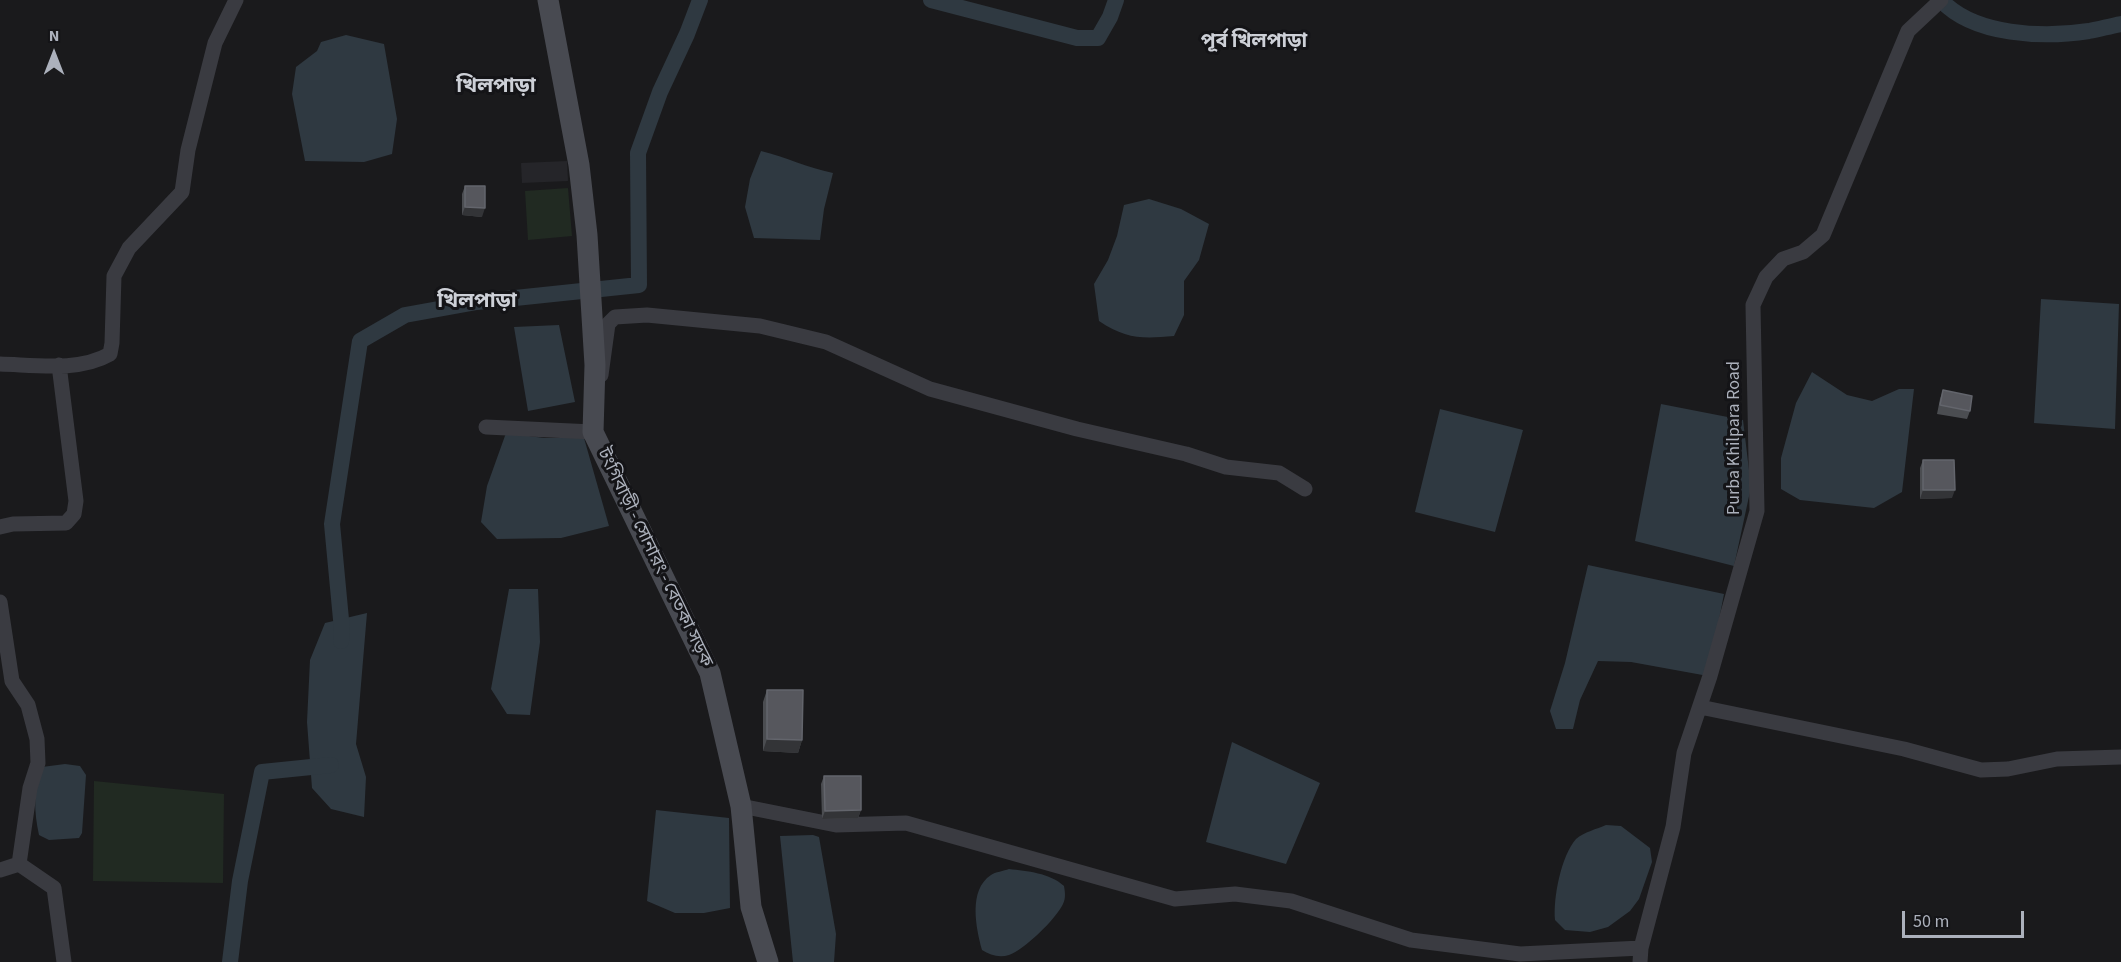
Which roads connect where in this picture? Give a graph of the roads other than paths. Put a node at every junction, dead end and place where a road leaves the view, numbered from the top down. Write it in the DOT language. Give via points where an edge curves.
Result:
graph roads {
  1 [pos="236,0"];
  2 [pos="548,0"];
  3 [pos="1941,0"];
  4 [pos="0,364"];
  5 [pos="59,365"];
  6 [pos="594,388"];
  7 [pos="486,427"];
  8 [pos="592,432"];
  9 [pos="1305,489"];
  10 [pos="0,527"];
  11 [pos="0,602"];
  12 [pos="4,667"];
  13 [pos="1700,707"];
  14 [pos="2121,757"];
  15 [pos="741,806"];
  16 [pos="19,864"];
  17 [pos="0,870"];
  18 [pos="1641,955"];
  19 [pos="64,962"];
  20 [pos="768,962"];
  1 -- 5 [label="street" via="215,43 188,150 182,192 129,248 114,276 110,354 79,364"];
  2 -- 6 [label="street, টংগিবাড়ী - সোনারং - বেতকা সড়ক" via="579,165 590,277"];
  3 -- 13 [label="street, Purba Khilpara Road" via="1908,31 1823,235 1803,252 1782,259 1753,305 1757,511"];
  4 -- 5 [label="street"];
  5 -- 10 [label="street" via="76,501 74,514 66,523"];
  6 -- 8 [label="street, টংগিবাড়ী - সোনারং - বেতকা সড়ক"];
  6 -- 9 [label="street" via="602,373 608,324 615,317 647,315 760,326 826,342 930,389 1226,467 1279,473"];
  7 -- 8 [label="street"];
  8 -- 15 [label="street, টংগিবাড়ী - সোনারং - বেতকা সড়ক" via="710,673"];
  11 -- 12 [label="street"];
  12 -- 16 [label="street" via="28,705 37,739 38,763 30,788"];
  13 -- 14 [label="street" via="1904,749 1981,770 2057,759"];
  13 -- 18 [label="street, Purba Khilpara Road" via="1684,753 1674,827"];
  15 -- 18 [label="street" via="836,825 906,823 1175,899 1235,894 1291,900 1410,940 1520,954"];
  15 -- 20 [label="street, টংগিবাড়ী - সোনারং - বেতকা সড়ক" via="751,908"];
  16 -- 17 [label="street"];
  16 -- 19 [label="street" via="54,888"];
}
